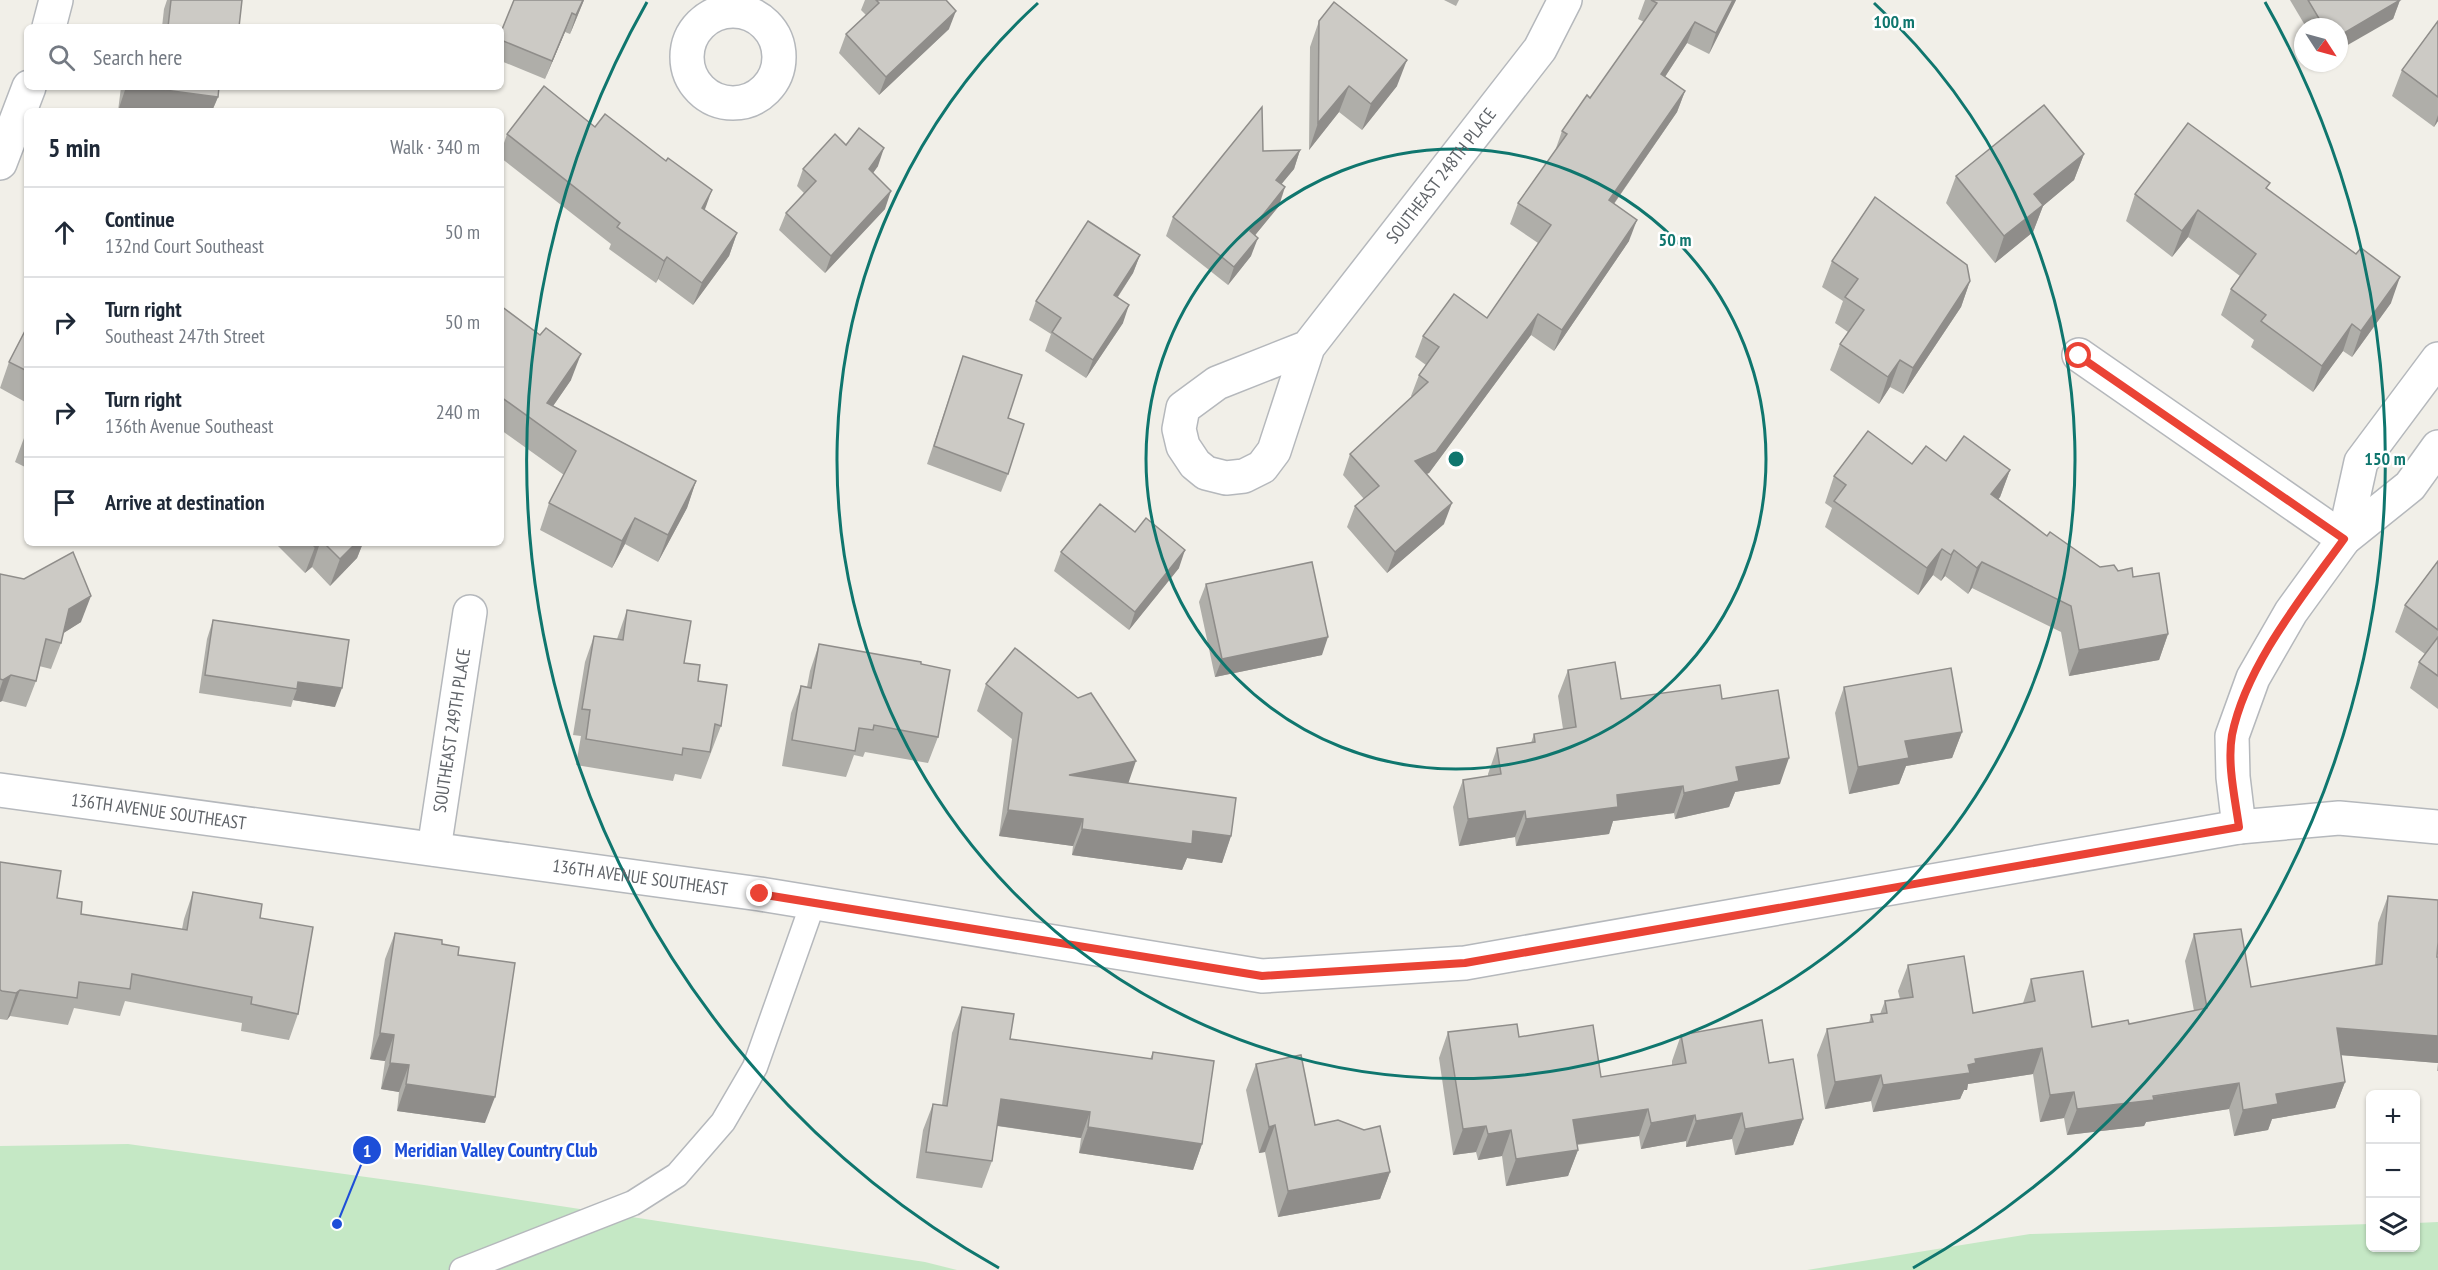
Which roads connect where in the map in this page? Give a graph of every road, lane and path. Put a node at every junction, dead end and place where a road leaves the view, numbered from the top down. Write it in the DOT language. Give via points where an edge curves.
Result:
graph roads {
  1 [pos="57,0"];
  2 [pos="1565,0"];
  3 [pos="50,24"];
  4 [pos="28,90"];
  5 [pos="0,164"];
  6 [pos="1308,347"];
  7 [pos="2079,356"];
  8 [pos="2438,359"];
  9 [pos="2438,447"];
  10 [pos="2344,539"];
  11 [pos="470,612"];
  12 [pos="0,790"];
  13 [pos="2239,827"];
  14 [pos="2438,827"];
  15 [pos="434,849"];
  16 [pos="813,903"];
  17 [pos="462,1270"];
  1 -- 3 [label="street"];
  2 -- 6 [label="street, SOUTHEAST 248TH PLACE" via="1540,48"];
  4 -- 5 [label="street"];
  7 -- 10 [label="street"];
  8 -- 10 [label="street" via="2361,462"];
  9 -- 10 [label="street" via="2410,486"];
  10 -- 13 [label="street" via="2291,612 2241,707 2232,736"];
  11 -- 15 [label="street, SOUTHEAST 249TH PLACE"];
  12 -- 15 [label="street, 136TH AVENUE SOUTHEAST"];
  13 -- 14 [label="street, 136TH AVENUE SOUTHEAST" via="2339,818"];
  13 -- 16 [label="street, 136TH AVENUE SOUTHEAST" via="1465,963 1262,976"];
  15 -- 16 [label="street, 136TH AVENUE SOUTHEAST"];
  16 -- 17 [label="lane" via="755,1067 723,1122 677,1175 633,1203"];
}
